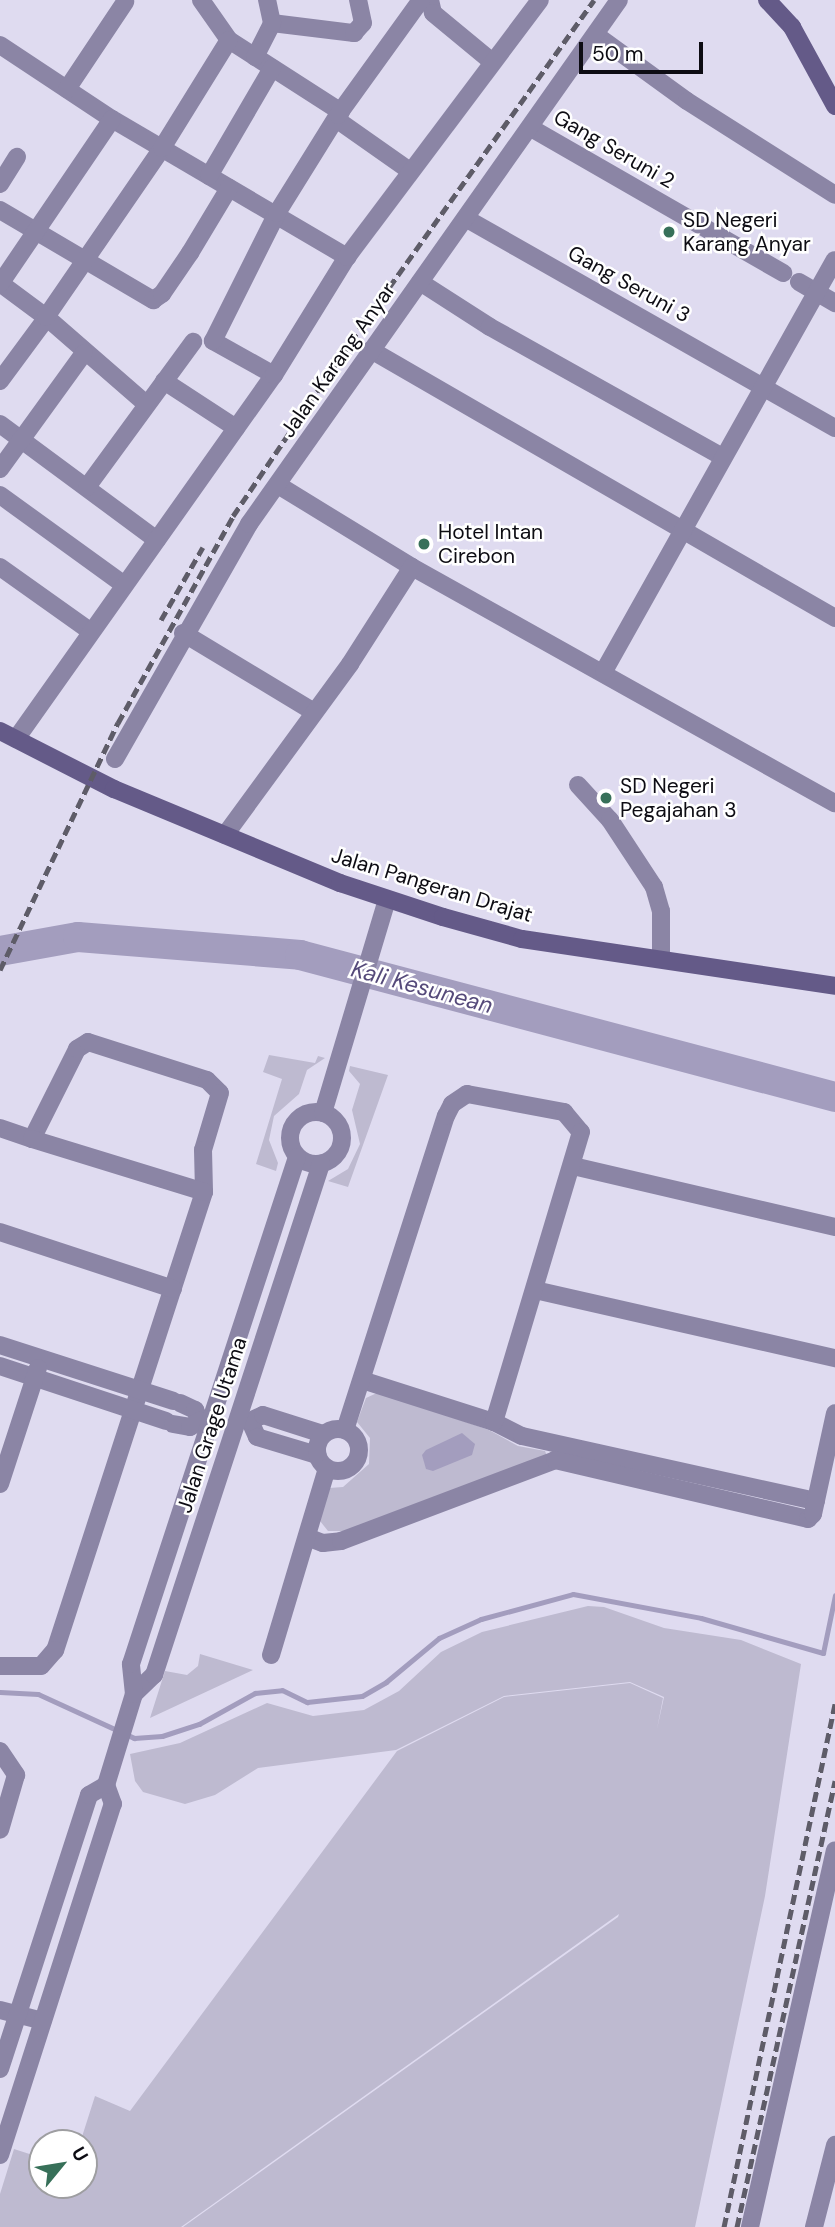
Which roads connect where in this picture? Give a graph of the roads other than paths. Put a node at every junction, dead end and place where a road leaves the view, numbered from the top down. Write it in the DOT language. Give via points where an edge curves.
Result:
graph roads {
  1 [pos="201,0"];
  2 [pos="267,0"];
  3 [pos="358,0"];
  4 [pos="421,0"];
  5 [pos="430,0"];
  6 [pos="540,0"];
  7 [pos="619,0"];
  8 [pos="767,0"];
  9 [pos="125,2"];
  10 [pos="272,23"];
  11 [pos="596,35"];
  12 [pos="229,40"];
  13 [pos="0,45"];
  14 [pos="255,57"];
  15 [pos="491,61"];
  16 [pos="272,68"];
  17 [pos="67,89"];
  18 [pos="835,106"];
  19 [pos="338,116"];
  20 [pos="112,119"];
  21 [pos="531,128"];
  22 [pos="162,148"];
  23 [pos="17,157"];
  24 [pos="410,172"];
  25 [pos="209,176"];
  26 [pos="0,184"];
  27 [pos="229,188"];
  28 [pos="835,195"];
  29 [pos="0,210"];
  30 [pos="276,212"];
  31 [pos="472,222"];
  32 [pos="36,230"];
  33 [pos="347,257"];
  34 [pos="835,260"];
  35 [pos="86,261"];
  36 [pos="420,282"];
  37 [pos="0,283"];
  38 [pos="817,293"];
  39 [pos="835,303"];
  40 [pos="46,319"];
  41 [pos="192,342"];
  42 [pos="371,350"];
  43 [pos="84,353"];
  44 [pos="274,375"];
  45 [pos="0,381"];
  46 [pos="164,381"];
  47 [pos="760,385"];
  48 [pos="145,403"];
  49 [pos="0,424"];
  50 [pos="236,428"];
  51 [pos="835,428"];
  52 [pos="21,440"];
  53 [pos="723,457"];
  54 [pos="0,469"];
  55 [pos="278,485"];
  56 [pos="87,487"];
  57 [pos="0,495"];
  58 [pos="685,531"];
  59 [pos="157,540"];
  60 [pos="0,567"];
  61 [pos="412,567"];
  62 [pos="123,584"];
  63 [pos="835,618"];
  64 [pos="90,631"];
  65 [pos="183,633"];
  66 [pos="604,671"];
  67 [pos="314,712"];
  68 [pos="16,739"];
  69 [pos="115,759"];
  70 [pos="578,785"];
  71 [pos="835,803"];
  72 [pos="225,835"];
  73 [pos="387,900"];
  74 [pos="661,958"];
  75 [pos="835,986"];
  76 [pos="323,1113"];
  77 [pos="0,1128"];
  78 [pos="32,1139"];
  79 [pos="297,1157"];
  80 [pos="321,1164"];
  81 [pos="573,1166"];
  82 [pos="204,1192"];
  83 [pos="835,1227"];
  84 [pos="0,1232"];
  85 [pos="173,1289"];
  86 [pos="535,1290"];
  87 [pos="0,1345"];
  88 [pos="41,1358"];
  89 [pos="835,1358"];
  90 [pos="0,1366"];
  91 [pos="35,1378"];
  92 [pos="362,1380"];
  93 [pos="140,1390"];
  94 [pos="134,1411"];
  95 [pos="835,1413"];
  96 [pos="244,1419"];
  97 [pos="205,1422"];
  98 [pos="494,1422"];
  99 [pos="345,1430"];
  100 [pos="323,1434"];
  101 [pos="558,1452"];
  102 [pos="322,1461"];
  103 [pos="1,1479"];
  104 [pos="307,1537"];
  105 [pos="271,1655"];
  106 [pos="0,1666"];
  107 [pos="134,1694"];
  108 [pos="0,1751"];
  109 [pos="106,1786"];
  110 [pos="0,1830"];
  111 [pos="835,1850"];
  112 [pos="9,2012"];
  113 [pos="43,2021"];
  114 [pos="6,2031"];
  115 [pos="37,2040"];
  116 [pos="0,2069"];
  117 [pos="834,2151"];
  118 [pos="0,2155"];
  119 [pos="750,2227"];
  120 [pos="814,2227"];
  1 -- 12 [label="street"];
  2 -- 10 [label="street"];
  3 -- 10 [label="street" via="363,23 354,33"];
  4 -- 19 [label="street"];
  5 -- 15 [label="street" via="433,13"];
  6 -- 15 [label="street"];
  7 -- 11 [label="street, Jalan Karang Anyar"];
  8 -- 18 [label="street" via="792,27"];
  9 -- 17 [label="street"];
  10 -- 14 [label="street"];
  11 -- 21 [label="street, Jalan Karang Anyar"];
  11 -- 28 [label="street" via="687,101"];
  12 -- 14 [label="street"];
  12 -- 22 [label="street"];
  13 -- 17 [label="street"];
  14 -- 16 [label="street"];
  15 -- 24 [label="street"];
  16 -- 19 [label="street"];
  16 -- 25 [label="street"];
  17 -- 20 [label="street"];
  19 -- 24 [label="street"];
  19 -- 30 [label="street"];
  20 -- 22 [label="street"];
  20 -- 32 [label="street"];
  21 -- 31 [label="street, Jalan Karang Anyar"];
  21 -- 38 [label="street, Gang Seruni 2"];
  22 -- 25 [label="street"];
  22 -- 35 [label="street"];
  23 -- 26 [label="street"];
  24 -- 33 [label="street"];
  25 -- 27 [label="street"];
  27 -- 30 [label="street"];
  27 -- 35 [label="street" via="158,299 144,298"];
  29 -- 32 [label="street"];
  30 -- 33 [label="street"];
  30 -- 44 [label="street" via="213,341"];
  31 -- 36 [label="street, Jalan Karang Anyar"];
  31 -- 47 [label="street, Gang Seruni 3"];
  32 -- 35 [label="street"];
  32 -- 37 [label="street"];
  33 -- 44 [label="street"];
  34 -- 38 [label="street"];
  35 -- 40 [label="street"];
  36 -- 42 [label="street, Jalan Karang Anyar"];
  36 -- 53 [label="street" via="490,327"];
  37 -- 40 [label="street"];
  38 -- 39 [label="street, Gang Seruni 2"];
  38 -- 47 [label="street"];
  40 -- 43 [label="street"];
  40 -- 45 [label="street"];
  41 -- 46 [label="street"];
  42 -- 55 [label="street, Jalan Karang Anyar"];
  42 -- 58 [label="street"];
  43 -- 48 [label="street"];
  43 -- 52 [label="street"];
  44 -- 50 [label="street"];
  46 -- 48 [label="street"];
  46 -- 50 [label="street"];
  47 -- 51 [label="street, Gang Seruni 3"];
  47 -- 53 [label="street"];
  48 -- 56 [label="street"];
  49 -- 52 [label="street"];
  50 -- 59 [label="street"];
  52 -- 54 [label="street"];
  52 -- 56 [label="street"];
  53 -- 58 [label="street"];
  55 -- 61 [label="street"];
  55 -- 65 [label="street, Jalan Karang Anyar"];
  56 -- 59 [label="street"];
  57 -- 62 [label="street"];
  58 -- 63 [label="street"];
  58 -- 66 [label="street"];
  59 -- 62 [label="street"];
  60 -- 64 [label="street"];
  61 -- 66 [label="street"];
  61 -- 67 [label="street"];
  62 -- 64 [label="street"];
  64 -- 68 [label="street"];
  65 -- 67 [label="street"];
  65 -- 69 [label="street, Jalan Karang Anyar"];
  66 -- 71 [label="street"];
  67 -- 72 [label="street"];
  68 -- 72 [label="street, Jalan Pangeran Drajat" via="114,789"];
  70 -- 74 [label="street" via="610,820 654,887 661,911"];
  72 -- 73 [label="street, Jalan Pangeran Drajat"];
  73 -- 74 [label="street, Jalan Pangeran Drajat" via="522,939"];
  73 -- 76 [label="street"];
  74 -- 75 [label="street, Jalan Pangeran Drajat"];
  76 -- 79 [label="street" via="301,1116 293,1125 291,1147"];
  76 -- 80 [label="street" via="337,1123 342,1139 336,1155"];
  77 -- 78 [label="street"];
  78 -- 82 [label="street"];
  78 -- 82 [label="street" via="77,1049 98,1042 215,1085 220,1101 203,1150"];
  79 -- 80 [label="street"];
  79 -- 97 [label="street, Jalan Grage Utama"];
  80 -- 96 [label="street, Jalan Grage Utama"];
  81 -- 83 [label="street"];
  81 -- 86 [label="street"];
  81 -- 92 [label="street" via="581,1132 570,1115 460,1096 446,1116"];
  82 -- 85 [label="street"];
  84 -- 85 [label="street"];
  85 -- 93 [label="street"];
  86 -- 89 [label="street"];
  86 -- 98 [label="street"];
  87 -- 88 [label="street"];
  88 -- 91 [label="street"];
  88 -- 93 [label="street"];
  90 -- 91 [label="street"];
  91 -- 94 [label="street"];
  91 -- 103 [label="street"];
  92 -- 98 [label="street"];
  92 -- 99 [label="street"];
  93 -- 94 [label="street"];
  93 -- 97 [label="street" via="195,1410"];
  94 -- 97 [label="street" via="190,1427"];
  94 -- 106 [label="street" via="55,1650 41,1666"];
  95 -- 101 [label="street" via="808,1519"];
  96 -- 97 [label="street"];
  96 -- 100 [label="street" via="263,1415"];
  96 -- 102 [label="street" via="257,1437"];
  96 -- 107 [label="street, Jalan Grage Utama" via="153,1675"];
  97 -- 107 [label="street, Jalan Grage Utama" via="131,1664"];
  98 -- 101 [label="street"];
  99 -- 100 [label="street"];
  99 -- 102 [label="street" via="358,1444 354,1463 337,1471"];
  100 -- 102 [label="street"];
  101 -- 104 [label="street" via="341,1541 324,1543"];
  102 -- 104 [label="street"];
  104 -- 105 [label="street"];
  107 -- 109 [label="street, Jalan Grage Utama"];
  108 -- 110 [label="street" via="16,1775"];
  109 -- 112 [label="street, Jalan Grage Utama" via="89,1795"];
  109 -- 113 [label="street, Jalan Grage Utama" via="113,1804"];
  111 -- 119 [label="street"];
  112 -- 113 [label="street"];
  112 -- 114 [label="street, Jalan Grage Utama"];
  113 -- 115 [label="street, Jalan Grage Utama"];
  114 -- 115 [label="street"];
  114 -- 116 [label="street, Jalan Grage Utama"];
  115 -- 118 [label="street, Jalan Grage Utama"];
  117 -- 120 [label="street"];
}
